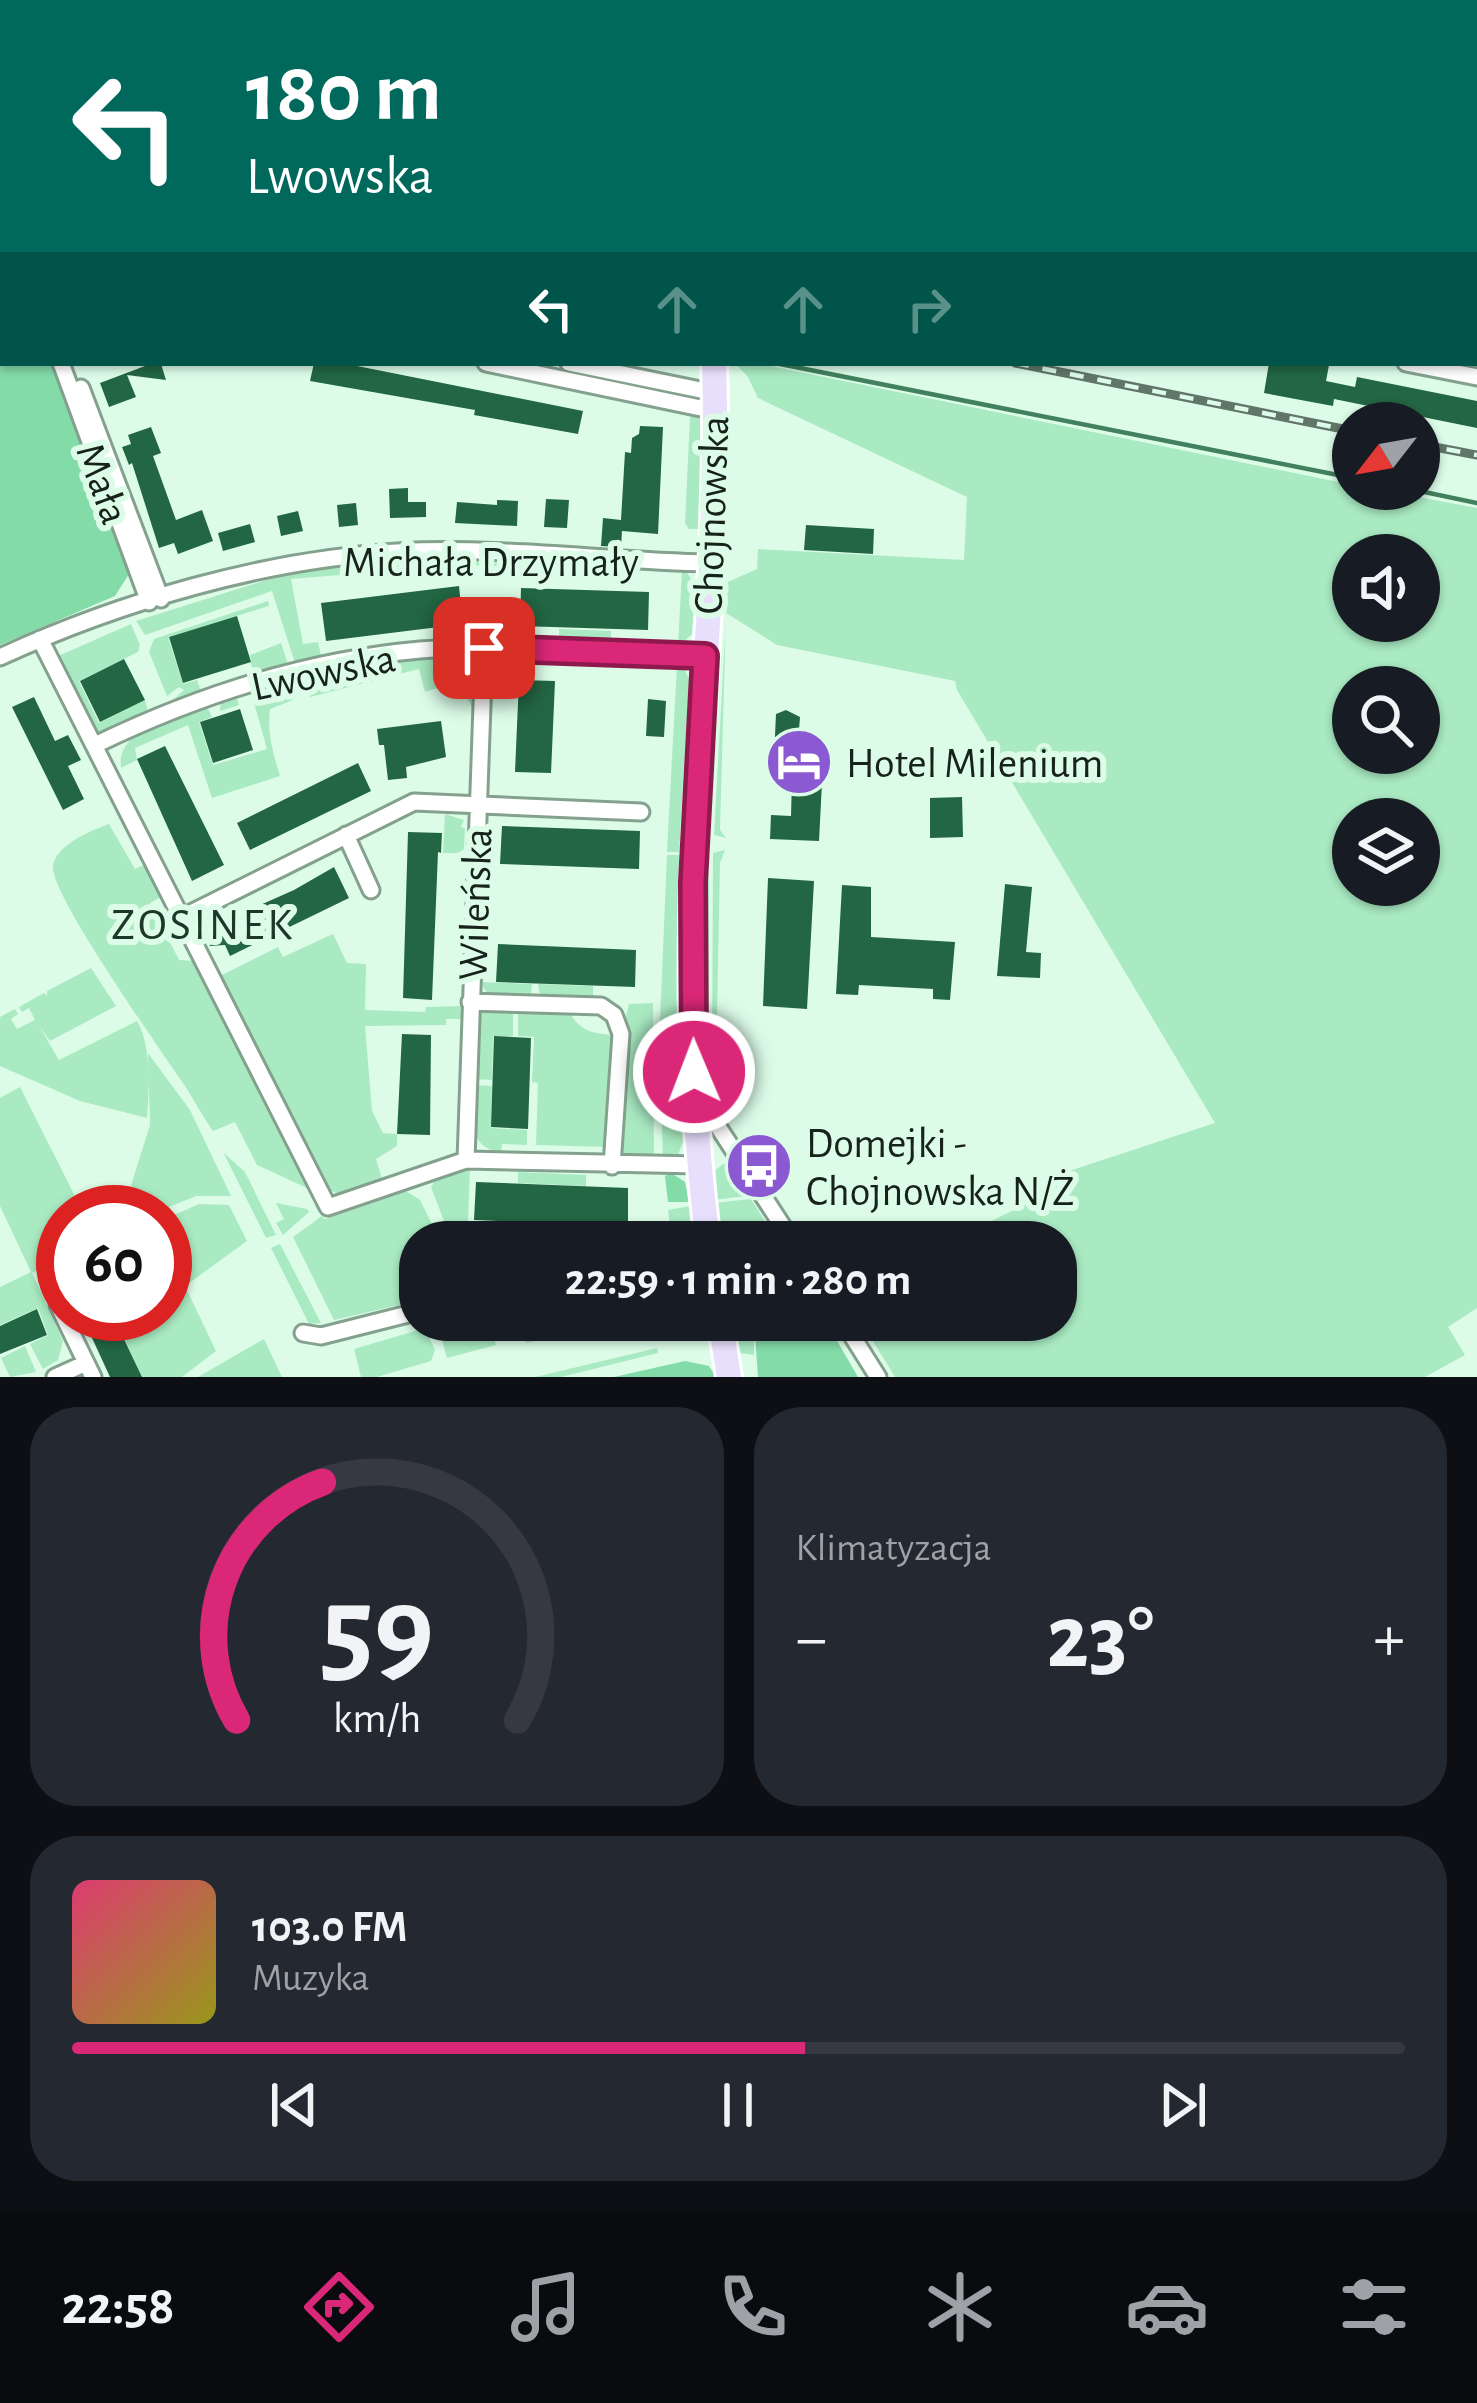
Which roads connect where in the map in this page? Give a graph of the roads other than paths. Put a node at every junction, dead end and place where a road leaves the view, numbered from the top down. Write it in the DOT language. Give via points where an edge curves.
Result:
graph roads {
  1 [pos="62,366"];
  2 [pos="73,366"];
  3 [pos="504,366"];
  4 [pos="580,366"];
  5 [pos="714,366"];
  6 [pos="1421,366"];
  7 [pos="1477,377"];
  8 [pos="715,402"];
  9 [pos="710,563"];
  10 [pos="155,600"];
  11 [pos="40,638"];
  12 [pos="484,648"];
  13 [pos="705,656"];
  14 [pos="0,657"];
  15 [pos="95,745"];
  16 [pos="478,807"];
  17 [pos="641,812"];
  18 [pos="346,835"];
  19 [pos="371,890"];
  20 [pos="181,918"];
  21 [pos="470,1002"];
  22 [pos="696,1114"];
  23 [pos="466,1160"];
  24 [pos="699,1165"];
  25 [pos="612,1166"];
  26 [pos="706,1221"];
  27 [pos="780,1221"];
  28 [pos="399,1316"];
  29 [pos="303,1333"];
  30 [pos="75,1341"];
  31 [pos="723,1341"];
  32 [pos="855,1341"];
  33 [pos="89,1370"];
  34 [pos="55,1377"];
  35 [pos="729,1377"];
  36 [pos="878,1377"];
  1 -- 10 [label="street, Mała"];
  2 -- 10 [label="street, Mała"];
  3 -- 8 [label="street"];
  4 -- 8 [label="street"];
  5 -- 8 [label="main road, Chojnowska"];
  6 -- 7 [label="street"];
  8 -- 9 [label="main road, Chojnowska"];
  9 -- 10 [label="street, Michała Drzymały" via="399,552 298,563"];
  9 -- 13 [label="main road, Chojnowska"];
  10 -- 11 [label="street, Michała Drzymały"];
  11 -- 14 [label="street, Michała Drzymały"];
  11 -- 15 [label="street"];
  12 -- 13 [label="street, Lwowska"];
  12 -- 15 [label="street, Lwowska" via="391,654 292,673 180,707"];
  12 -- 16 [label="street, Wileńska"];
  13 -- 22 [label="main road, Chojnowska" via="692,920"];
  15 -- 20 [label="street"];
  16 -- 17 [label="street"];
  16 -- 18 [label="street" via="411,802"];
  16 -- 21 [label="street, Wileńska"];
  18 -- 19 [label="street"];
  18 -- 20 [label="street"];
  20 -- 23 [label="street" via="328,1207"];
  21 -- 23 [label="street, Wileńska"];
  21 -- 25 [label="street" via="601,1006 614,1015 621,1034"];
  22 -- 24 [label="main road, Chojnowska"];
  22 -- 27 [label="street" via="717,1125"];
  23 -- 25 [label="street"];
  24 -- 25 [label="street"];
  24 -- 26 [label="main road, Chojnowska"];
  28 -- 29 [label="street" via="321,1336"];
  30 -- 33 [label="street"];
  31 -- 35 [label="main road"];
  32 -- 36 [label="street"];
  33 -- 34 [label="street"];
}
